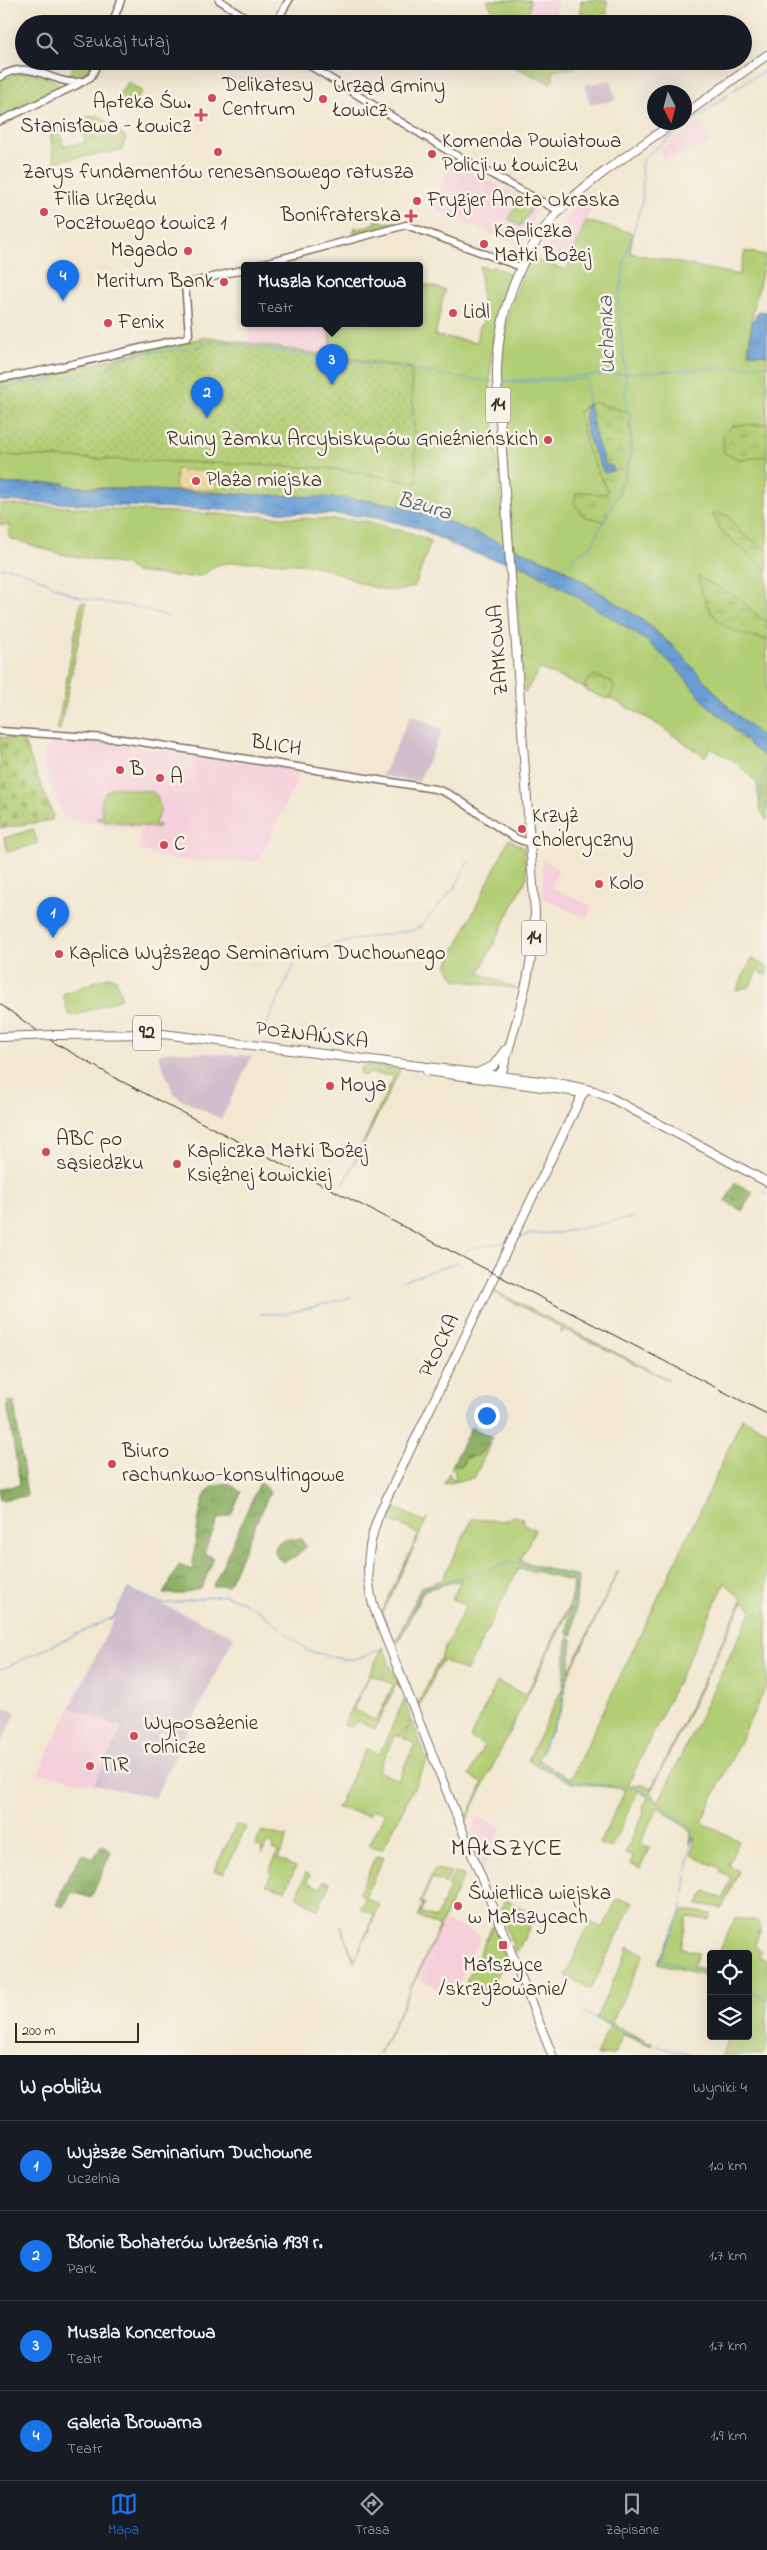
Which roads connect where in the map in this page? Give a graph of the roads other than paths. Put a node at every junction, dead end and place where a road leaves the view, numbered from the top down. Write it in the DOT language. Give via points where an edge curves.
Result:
graph roads {
  1 [pos="121,0"];
  2 [pos="219,0"];
  3 [pos="289,0"];
  4 [pos="115,15"];
  5 [pos="242,15"];
  6 [pos="280,15"];
  7 [pos="767,55"];
  8 [pos="752,66"];
  9 [pos="95,70"];
  10 [pos="316,70"];
  11 [pos="746,70"];
  12 [pos="0,78"];
  13 [pos="60,79"];
  14 [pos="88,79"];
  15 [pos="66,91"];
  16 [pos="692,109"];
  17 [pos="0,121"];
  18 [pos="663,130"];
  19 [pos="559,211"];
  20 [pos="268,262"];
  21 [pos="521,267"];
  22 [pos="241,269"];
  23 [pos="0,378"];
  24 [pos="0,731"];
  25 [pos="531,842"];
  26 [pos="0,1037"];
  27 [pos="506,1051"];
  28 [pos="381,1062"];
  29 [pos="474,1072"];
  30 [pos="498,1076"];
  31 [pos="480,1079"];
  32 [pos="525,1079"];
  33 [pos="505,1082"];
  34 [pos="568,1091"];
  35 [pos="584,1092"];
  36 [pos="574,1105"];
  37 [pos="572,1114"];
  38 [pos="767,1182"];
  39 [pos="552,2055"];
  1 -- 4 [label="street"];
  2 -- 5 [label="street"];
  3 -- 6 [label="street"];
  7 -- 8 [label="main road"];
  9 -- 14 [label="street"];
  10 -- 19 [label="street" via="445,150"];
  11 -- 16 [label="main road"];
  12 -- 13 [label="street" via="12,71 34,70"];
  13 -- 14 [label="street" via="77,82"];
  13 -- 15 [label="street"];
  14 -- 15 [label="street"];
  15 -- 17 [label="street"];
  18 -- 19 [label="main road, 14"];
  19 -- 21 [label="main road, 14"];
  20 -- 21 [label="street" via="406,225"];
  21 -- 25 [label="main road, ZAMKOWA / 14" via="504,311 497,359"];
  22 -- 23 [label="street" via="186,284 188,337 45,372"];
  24 -- 25 [label="street, BLICH" via="122,739 435,789 459,798 518,839"];
  25 -- 27 [label="main road, ZAMKOWA / 14" via="535,912 533,948"];
  26 -- 28 [label="main road, POZNAŃSKA / 92, bridge" via="146,1033"];
  27 -- 29 [label="main road, ZAMKOWA / 14" via="494,1066"];
  27 -- 30 [label="main road, ZAMKOWA / 14" via="503,1069"];
  27 -- 32 [label="main road" via="508,1070"];
  28 -- 29 [label="main road, POZNAŃSKA / 92"];
  28 -- 31 [label="main road, POZNAŃSKA / 92"];
  29 -- 30 [label="main road, POZNAŃSKA / 92"];
  30 -- 31 [label="main road, POZNAŃSKA"];
  30 -- 32 [label="main road, POZNAŃSKA / 92"];
  30 -- 33 [label="main road"];
  31 -- 33 [label="main road, POZNAŃSKA / 92"];
  32 -- 35 [label="main road, POZNAŃSKA / 92"];
  33 -- 34 [label="main road, POZNAŃSKA / 92"];
  34 -- 35 [label="main road, POZNAŃSKA / 92"];
  34 -- 36 [label="main road"];
  35 -- 36 [label="main road, PŁOCKA" via="576,1097"];
  35 -- 37 [label="main road, PŁOCKA"];
  35 -- 38 [label="main road, POZNAŃSKA / 92" via="634,1110"];
  36 -- 37 [label="main road, PŁOCKA"];
  37 -- 39 [label="main road, PŁOCKA" via="376,1523 368,1559 371,1600 388,1646"];
}
